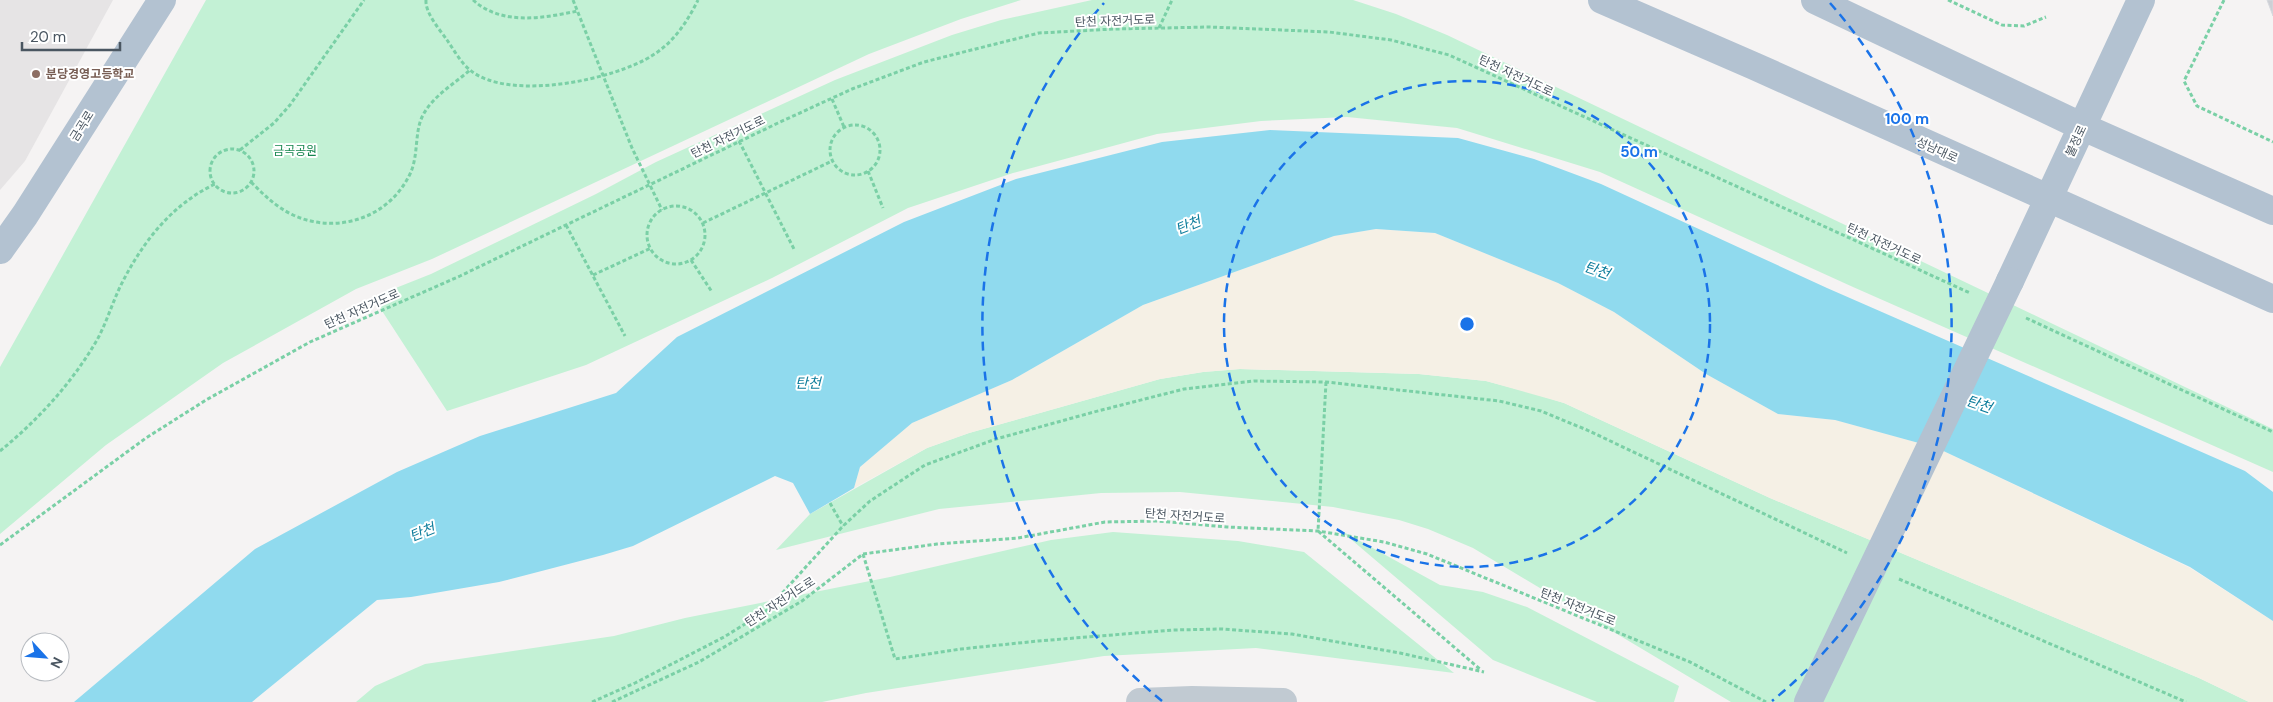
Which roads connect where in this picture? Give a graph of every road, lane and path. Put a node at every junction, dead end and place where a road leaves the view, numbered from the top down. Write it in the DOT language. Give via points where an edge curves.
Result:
graph roads {
  1 [pos="162,0"];
  2 [pos="364,0"];
  3 [pos="426,0"];
  4 [pos="473,0"];
  5 [pos="573,0"];
  6 [pos="698,0"];
  7 [pos="1172,0"];
  8 [pos="1602,0"];
  9 [pos="1815,0"];
  10 [pos="1948,0"];
  11 [pos="2141,0"];
  12 [pos="2224,0"];
  13 [pos="578,11"];
  14 [pos="2046,17"];
  15 [pos="1159,28"];
  16 [pos="470,70"];
  17 [pos="603,75"];
  18 [pos="832,99"];
  19 [pos="844,127"];
  20 [pos="2083,127"];
  21 [pos="739,141"];
  22 [pos="2273,142"];
  23 [pos="240,150"];
  24 [pos="832,161"];
  25 [pos="868,171"];
  26 [pos="251,182"];
  27 [pos="215,184"];
  28 [pos="650,185"];
  29 [pos="765,194"];
  30 [pos="2049,199"];
  31 [pos="883,208"];
  32 [pos="662,210"];
  33 [pos="2273,211"];
  34 [pos="703,223"];
  35 [pos="566,225"];
  36 [pos="651,248"];
  37 [pos="0,250"];
  38 [pos="795,252"];
  39 [pos="691,260"];
  40 [pos="593,275"];
  41 [pos="712,292"];
  42 [pos="1974,295"];
  43 [pos="2273,300"];
  44 [pos="2019,316"];
  45 [pos="625,336"];
  46 [pos="1326,382"];
  47 [pos="2273,432"];
  48 [pos="0,451"];
  49 [pos="830,503"];
  50 [pos="843,526"];
  51 [pos="1318,531"];
  52 [pos="0,545"];
  53 [pos="863,554"];
  54 [pos="1848,554"];
  55 [pos="1891,575"];
  56 [pos="592,702"];
  57 [pos="612,702"];
  58 [pos="1140,702"];
  59 [pos="1283,702"];
  60 [pos="1766,702"];
  61 [pos="1808,702"];
  62 [pos="2186,702"];
  1 -- 37 [label="main road, 금곡로"];
  2 -- 23 [label="path" via="290,105 274,123"];
  3 -- 16 [label="path" via="436,24"];
  4 -- 13 [label="path" via="483,9 502,16 550,17"];
  5 -- 13 [label="path"];
  6 -- 17 [label="path" via="673,39 652,56"];
  7 -- 15 [label="path"];
  8 -- 30 [label="main road, 성남대로"];
  9 -- 20 [label="main road"];
  10 -- 14 [label="path" via="2002,25 2024,26"];
  11 -- 20 [label="main road, 불정로"];
  12 -- 22 [label="path" via="2184,81 2197,106"];
  13 -- 17 [label="path"];
  15 -- 18 [label="path, 탄천 자전거도로" via="1039,33 924,62"];
  15 -- 42 [label="path, 탄천 자전거도로" via="1329,32 1391,40 1449,55"];
  16 -- 17 [label="path" via="486,80 532,87"];
  16 -- 26 [label="path" via="434,100 422,116 417,155 410,174 397,196 376,212 356,221 337,224 315,222 275,205"];
  17 -- 28 [label="path"];
  18 -- 19 [label="path"];
  18 -- 21 [label="path, 탄천 자전거도로"];
  19 -- 24 [label="path" via="836,132 829,147"];
  19 -- 25 [label="path" via="852,124 867,128 878,140 879,155"];
  20 -- 30 [label="main road, 불정로"];
  20 -- 33 [label="main road"];
  21 -- 28 [label="path, 탄천 자전거도로"];
  21 -- 29 [label="path"];
  23 -- 26 [label="path" via="254,168"];
  23 -- 27 [label="path" via="225,150 214,159 210,172"];
  24 -- 25 [label="path" via="847,175 856,176"];
  24 -- 29 [label="path"];
  25 -- 31 [label="path"];
  26 -- 27 [label="path" via="246,188 233,192 226,192"];
  27 -- 48 [label="path" via="185,201 158,226 123,281 98,339 76,371 29,427"];
  28 -- 32 [label="path"];
  28 -- 35 [label="path, 탄천 자전거도로"];
  29 -- 34 [label="path"];
  29 -- 38 [label="path"];
  30 -- 43 [label="main road, 성남대로"];
  30 -- 61 [label="main road, 불정로, bridge"];
  32 -- 34 [label="path" via="670,206 688,208"];
  32 -- 36 [label="path" via="649,225 647,234"];
  34 -- 39 [label="path" via="706,238"];
  35 -- 40 [label="path"];
  35 -- 52 [label="path, 탄천 자전거도로" via="310,342 250,375 146,438"];
  36 -- 39 [label="path" via="671,264"];
  36 -- 40 [label="path"];
  39 -- 41 [label="path"];
  40 -- 45 [label="path"];
  44 -- 47 [label="path"];
  46 -- 50 [label="path" via="1254,381 1184,389 996,440 925,465 870,501"];
  46 -- 51 [label="path"];
  46 -- 54 [label="path" via="1499,401 1541,411"];
  49 -- 50 [label="path"];
  50 -- 56 [label="path" via="766,611 724,637"];
  51 -- 53 [label="path, 탄천 자전거도로" via="1158,521 1104,522 1018,538"];
  51 -- 53 [label="path" via="1484,672 1292,634 1222,629 1038,641 895,659"];
  51 -- 60 [label="path, 탄천 자전거도로" via="1384,542 1427,554 1690,662"];
  53 -- 57 [label="path, 탄천 자전거도로" via="793,606 699,662"];
  55 -- 62 [label="path"];
  58 -- 59 [label="lane"];
}
